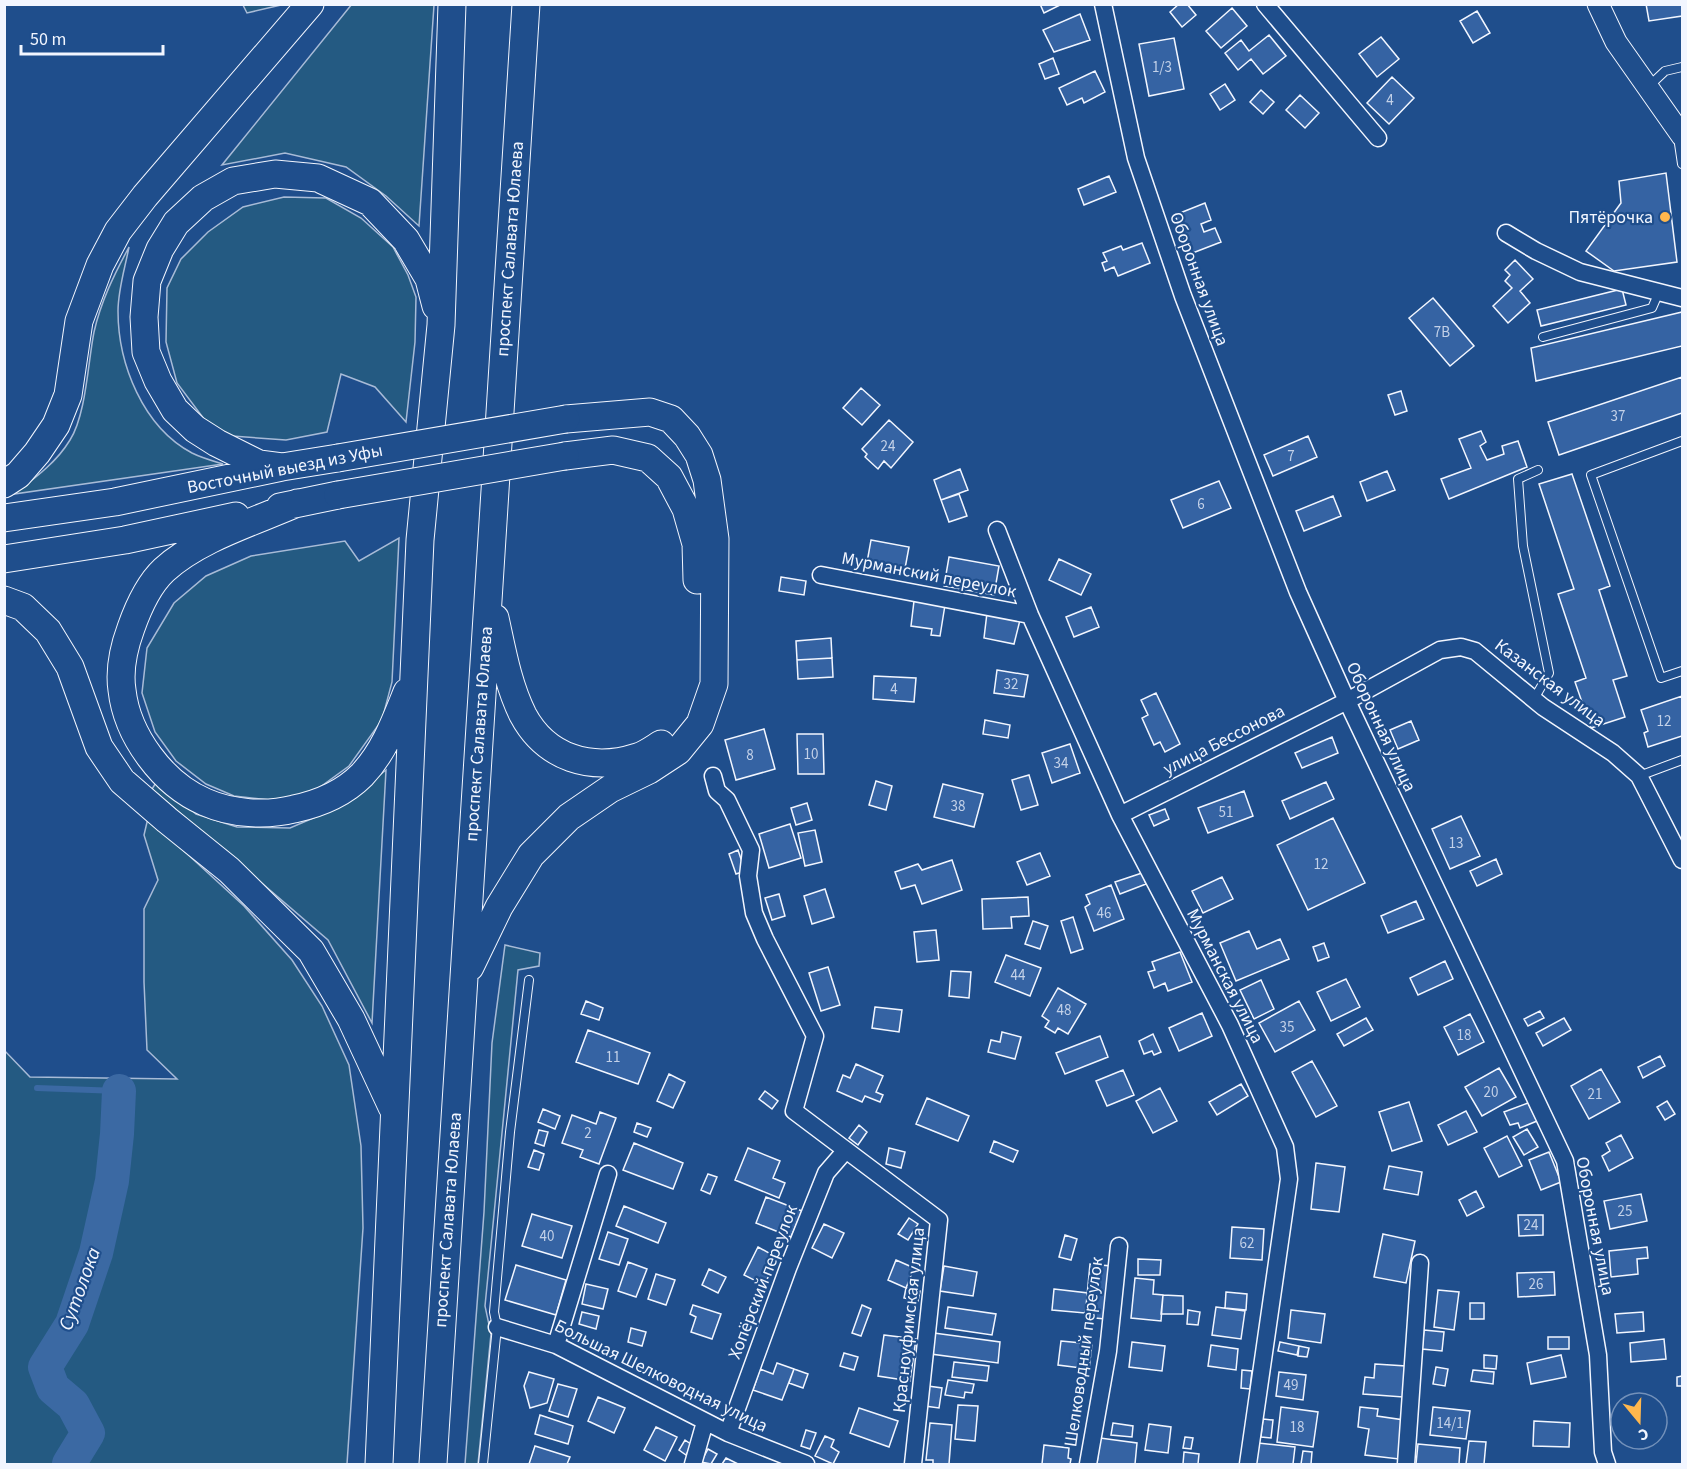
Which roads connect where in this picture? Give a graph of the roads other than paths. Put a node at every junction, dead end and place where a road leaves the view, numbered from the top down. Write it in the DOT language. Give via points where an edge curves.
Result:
graph roads {
  1 [pos="310,4"];
  2 [pos="452,4"];
  3 [pos="526,4"];
  4 [pos="1103,4"];
  5 [pos="1265,4"];
  6 [pos="1598,4"];
  7 [pos="1683,68"];
  8 [pos="1647,88"];
  9 [pos="1679,132"];
  10 [pos="1378,138"];
  11 [pos="1683,164"];
  12 [pos="1506,233"];
  13 [pos="1659,292"];
  14 [pos="1683,298"];
  15 [pos="441,326"];
  16 [pos="1543,337"];
  17 [pos="1683,441"];
  18 [pos="282,467"];
  19 [pos="1538,470"];
  20 [pos="4,484"];
  21 [pos="297,503"];
  22 [pos="4,518"];
  23 [pos="997,530"];
  24 [pos="4,559"];
  25 [pos="821,574"];
  26 [pos="488,588"];
  27 [pos="4,600"];
  28 [pos="1030,615"];
  29 [pos="415,668"];
  30 [pos="1683,671"];
  31 [pos="1534,699"];
  32 [pos="1347,700"];
  33 [pos="1683,760"];
  34 [pos="713,776"];
  35 [pos="1639,776"];
  36 [pos="1120,815"];
  37 [pos="1683,860"];
  38 [pos="464,978"];
  39 [pos="529,980"];
  40 [pos="393,1109"];
  41 [pos="846,1150"];
  42 [pos="608,1174"];
  43 [pos="1119,1246"];
  44 [pos="1420,1263"];
  45 [pos="497,1327"];
  46 [pos="556,1344"];
  47 [pos="705,1422"];
  48 [pos="728,1434"];
  49 [pos="378,1464"];
  50 [pos="433,1464"];
  51 [pos="483,1464"];
  52 [pos="693,1464"];
  53 [pos="806,1464"];
  54 [pos="913,1464"];
  55 [pos="1088,1464"];
  56 [pos="1248,1464"];
  57 [pos="1406,1464"];
  58 [pos="1607,1464"];
  1 -- 20 [label="main road" via="118,231 79,321 68,395 56,424 18,475"];
  2 -- 15 [label="main road"];
  3 -- 26 [label="main road, проспект Салавата Юлаева"];
  4 -- 32 [label="street, Оборонная улица" via="1136,158 1183,296 1298,592"];
  5 -- 10 [label="street"];
  6 -- 8 [label="street" via="1616,42"];
  7 -- 8 [label="lane" via="1665,71"];
  8 -- 9 [label="street"];
  9 -- 11 [label="lane"];
  12 -- 13 [label="street" via="1580,272"];
  13 -- 14 [label="street"];
  13 -- 16 [label="lane" via="1652,308"];
  15 -- 18 [label="main road" via="429,279 406,240 370,202 318,178 275,174 233,181 203,198 176,223 147,281 146,352 175,410 195,429 259,464"];
  15 -- 29 [label="main road" via="420,540"];
  17 -- 30 [label="lane" via="1591,475 1661,678"];
  18 -- 22 [label="main road, Восточный выезд из Уфы" via="115,502"];
  18 -- 38 [label="main road, Восточный выезд из Уфы, bridge" via="566,419 650,412 671,419 699,455 707,480 715,539 714,684 700,724 678,751 569,816 531,855 499,907"];
  19 -- 31 [label="lane" via="1518,479 1523,546 1548,673"];
  21 -- 24 [label="main road, Восточный выезд из Уфы" via="125,540"];
  21 -- 26 [label="main road, Восточный выезд из Уфы, bridge" via="565,456 613,450 648,458 669,477 686,509 696,544 697,686 683,720 664,742 638,757 611,763 586,762 560,754 540,738 523,715 508,675"];
  21 -- 29 [label="main road" via="196,546 163,570 140,603 124,648 122,690 133,730 148,753 184,789 204,802 228,810 281,812 310,806 361,777 378,756 394,727"];
  23 -- 28 [label="street, Мурманская улица"];
  25 -- 28 [label="street, Мурманский переулок"];
  26 -- 38 [label="main road, проспект Салавата Юлаева"];
  27 -- 40 [label="main road" via="22,607 48,631 70,668 99,747 122,781 229,870 311,951 351,1019"];
  28 -- 36 [label="street, Мурманская улица"];
  29 -- 40 [label="main road"];
  31 -- 32 [label="street, Казанская улица" via="1475,651 1461,647 1440,650"];
  31 -- 35 [label="street, Казанская улица" via="1613,753"];
  32 -- 36 [label="street, улица Бессонова"];
  32 -- 58 [label="street, Оборонная улица" via="1565,1161 1598,1354 1603,1452"];
  33 -- 35 [label="lane"];
  34 -- 41 [label="street, Красноуфимская улица" via="717,791 727,800 751,850 748,876 754,913 815,1036 794,1111"];
  35 -- 37 [label="street, Казанская улица"];
  36 -- 56 [label="street, Мурманская улица" via="1230,1025 1285,1147 1289,1179"];
  38 -- 50 [label="main road, проспект Салавата Юлаева"];
  39 -- 45 [label="lane" via="507,1166 494,1312"];
  40 -- 49 [label="main road"];
  41 -- 48 [label="street, Хопёрский переулок" via="826,1173"];
  41 -- 54 [label="street, Красноуфимская улица" via="939,1221"];
  42 -- 46 [label="street"];
  43 -- 55 [label="street, Шелководный переулок" via="1108,1351"];
  44 -- 57 [label="street"];
  45 -- 46 [label="street, Большая Шелководная улица"];
  45 -- 51 [label="lane"];
  46 -- 47 [label="street, Большая Шелководная улица"];
  47 -- 48 [label="street, Большая Шелководная улица"];
  47 -- 52 [label="street"];
  48 -- 53 [label="street, Большая Шелководная улица"];
}
